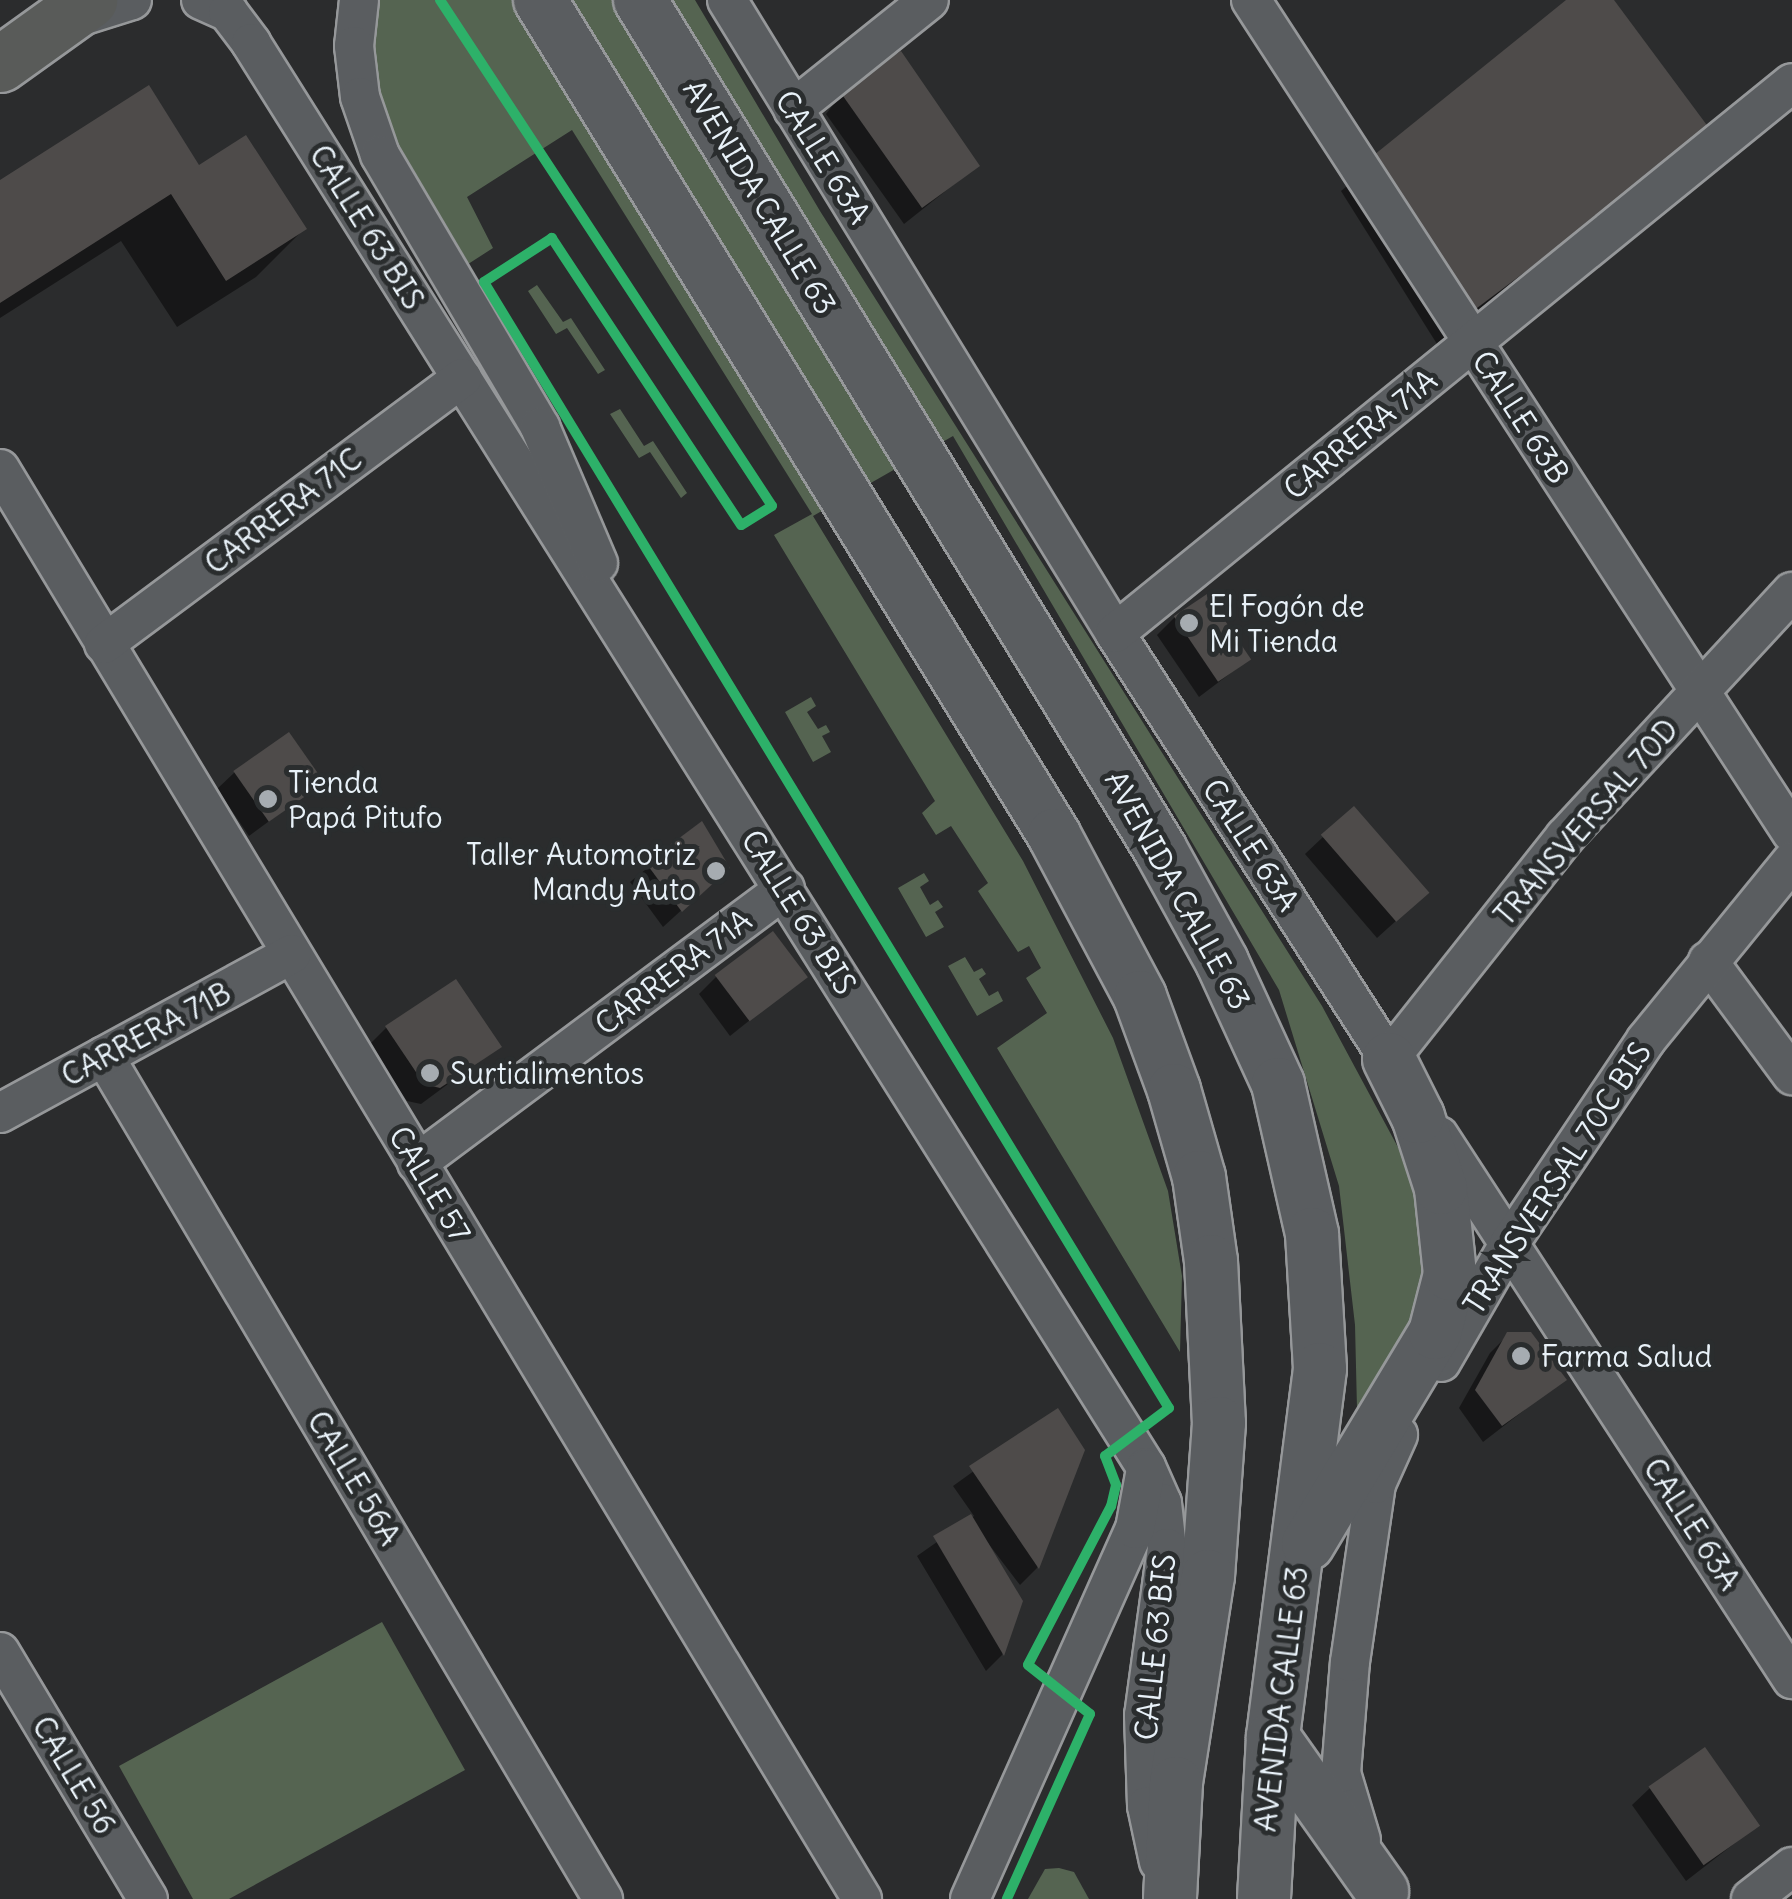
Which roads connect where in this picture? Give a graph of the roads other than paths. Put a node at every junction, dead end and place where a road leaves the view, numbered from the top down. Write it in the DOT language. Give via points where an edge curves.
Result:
graph roads {
  1 [pos="132,0"];
  2 [pos="201,0"];
  3 [pos="359,0"];
  4 [pos="540,0"];
  5 [pos="640,0"];
  6 [pos="727,0"];
  7 [pos="929,0"];
  8 [pos="1251,0"];
  9 [pos="73,12"];
  10 [pos="0,64"];
  11 [pos="1792,83"];
  12 [pos="794,109"];
  13 [pos="1473,342"];
  14 [pos="462,378"];
  15 [pos="0,469"];
  16 [pos="1792,592"];
  17 [pos="1115,633"];
  18 [pos="104,644"];
  19 [pos="632,648"];
  20 [pos="1699,690"];
  21 [pos="1792,833"];
  22 [pos="1792,862"];
  23 [pos="785,889"];
  24 [pos="292,954"];
  25 [pos="1708,961"];
  26 [pos="104,1056"];
  27 [pos="1389,1059"];
  28 [pos="1792,1075"];
  29 [pos="0,1112"];
  30 [pos="417,1163"];
  31 [pos="1509,1244"];
  32 [pos="1146,1466"];
  33 [pos="1297,1563"];
  34 [pos="0,1652"];
  35 [pos="1792,1678"];
  36 [pos="1273,1737"];
  37 [pos="1792,1868"];
  38 [pos="1384,1895"];
  39 [pos="148,1899"];
  40 [pos="603,1899"];
  41 [pos="862,1899"];
  42 [pos="970,1899"];
  43 [pos="1169,1899"];
  44 [pos="1264,1899"];
  45 [pos="1751,1899"];
  1 -- 9 [label="street"];
  2 -- 14 [label="street, CALLE 63 BIS" via="228,12 252,43"];
  3 -- 19 [label="street" via="354,46 360,97 380,154 557,458"];
  4 -- 43 [label="main road" via="1054,835 1140,997 1198,1177 1219,1352 1214,1508 1180,1743"];
  5 -- 33 [label="main road, AVENIDA CALLE 63" via="1120,784 1254,1025 1299,1168 1312,1234 1320,1369"];
  6 -- 12 [label="street, CALLE 63A"];
  7 -- 12 [label="street"];
  8 -- 13 [label="street, CALLE 63B"];
  9 -- 10 [label="highway"];
  11 -- 13 [label="street, CARRERA 71A"];
  12 -- 17 [label="street, CALLE 63A"];
  13 -- 17 [label="street, CARRERA 71A"];
  13 -- 20 [label="street, CALLE 63B"];
  14 -- 18 [label="street, CARRERA 71C"];
  14 -- 19 [label="street, CALLE 63 BIS"];
  15 -- 18 [label="street, CALLE 57"];
  16 -- 20 [label="street, TRANSVERSAL 70D"];
  17 -- 27 [label="street, CALLE 63A"];
  18 -- 24 [label="street, CALLE 57"];
  19 -- 23 [label="street, CALLE 63 BIS"];
  20 -- 21 [label="street, CALLE 63B"];
  20 -- 27 [label="street, TRANSVERSAL 70D" via="1565,837"];
  22 -- 25 [label="street, TRANSVERSAL 70C BIS"];
  23 -- 30 [label="street, CARRERA 71A"];
  23 -- 32 [label="street, CALLE 63 BIS"];
  24 -- 26 [label="street, CARRERA 71B"];
  24 -- 30 [label="street, CALLE 57"];
  25 -- 28 [label="street"];
  25 -- 31 [label="street, TRANSVERSAL 70C BIS" via="1646,1040"];
  26 -- 29 [label="street, CARRERA 71B"];
  26 -- 40 [label="street, CALLE 56A"];
  27 -- 31 [label="street, CALLE 63A"];
  27 -- 33 [label="main road" via="1418,1117 1441,1188 1449,1246 1445,1303 1423,1354"];
  30 -- 41 [label="street, CALLE 57"];
  31 -- 35 [label="street, CALLE 63A"];
  31 -- 38 [label="street, TRANSVERSAL 70C BIS" via="1385,1461 1369,1522 1341,1773"];
  32 -- 42 [label="street" via="1135,1529"];
  32 -- 43 [label="street, CALLE 63 BIS" via="1162,1503 1167,1548 1144,1761"];
  33 -- 36 [label="main road, AVENIDA CALLE 63"];
  34 -- 39 [label="street, CALLE 56"];
  36 -- 38 [label="main road"];
  36 -- 44 [label="main road, AVENIDA CALLE 63"];
  37 -- 45 [label="street"];
}
